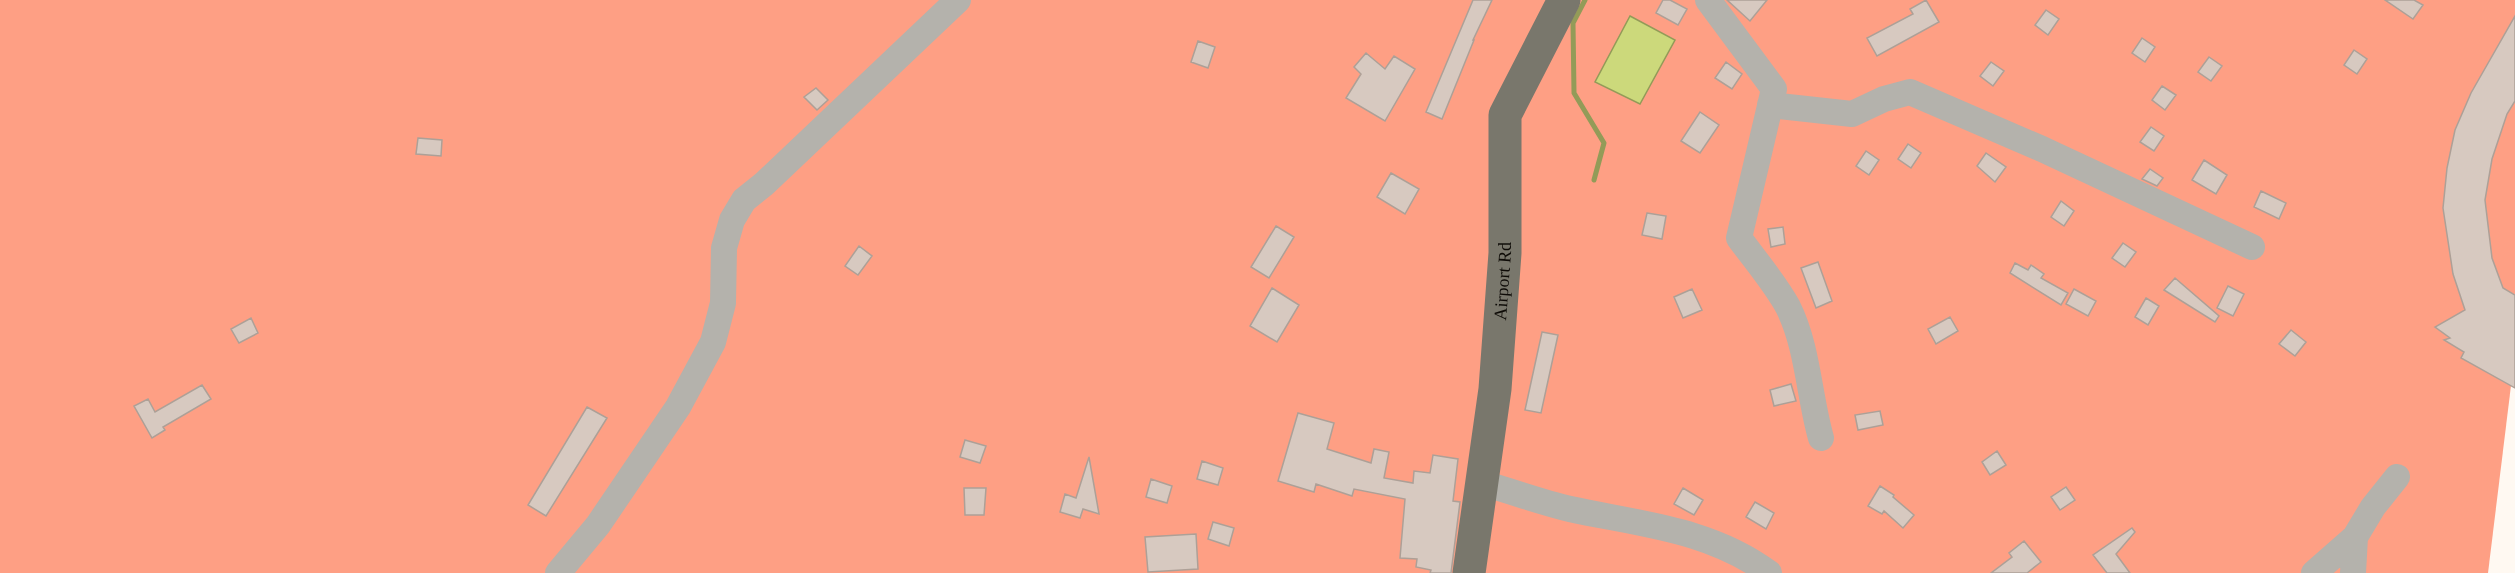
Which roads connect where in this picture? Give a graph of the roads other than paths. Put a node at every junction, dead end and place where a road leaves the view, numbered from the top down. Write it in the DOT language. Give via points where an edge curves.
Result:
graph roads {
  1 [pos="958,0"];
  2 [pos="1564,0"];
  3 [pos="1708,0"];
  4 [pos="1770,105"];
  5 [pos="2252,248"];
  6 [pos="1821,438"];
  7 [pos="2397,477"];
  8 [pos="1482,483"];
  9 [pos="2355,537"];
  10 [pos="558,573"];
  11 [pos="1469,573"];
  12 [pos="1769,573"];
  13 [pos="2314,573"];
  14 [pos="2353,573"];
  1 -- 10 [label="street" via="744,200 732,220 724,248 723,303 713,342 678,407 598,525"];
  2 -- 8 [label="main road, Airport Rd" via="1505,115 1505,253 1495,389"];
  3 -- 4 [label="street" via="1774,89"];
  4 -- 5 [label="street" via="1852,114 1910,92"];
  4 -- 6 [label="street" via="1739,238 1787,306 1800,339"];
  7 -- 9 [label="street"];
  8 -- 11 [label="main road, Airport Rd"];
  8 -- 12 [label="street" via="1569,508 1693,535 1721,545"];
  9 -- 13 [label="street"];
  9 -- 14 [label="street"];
}
